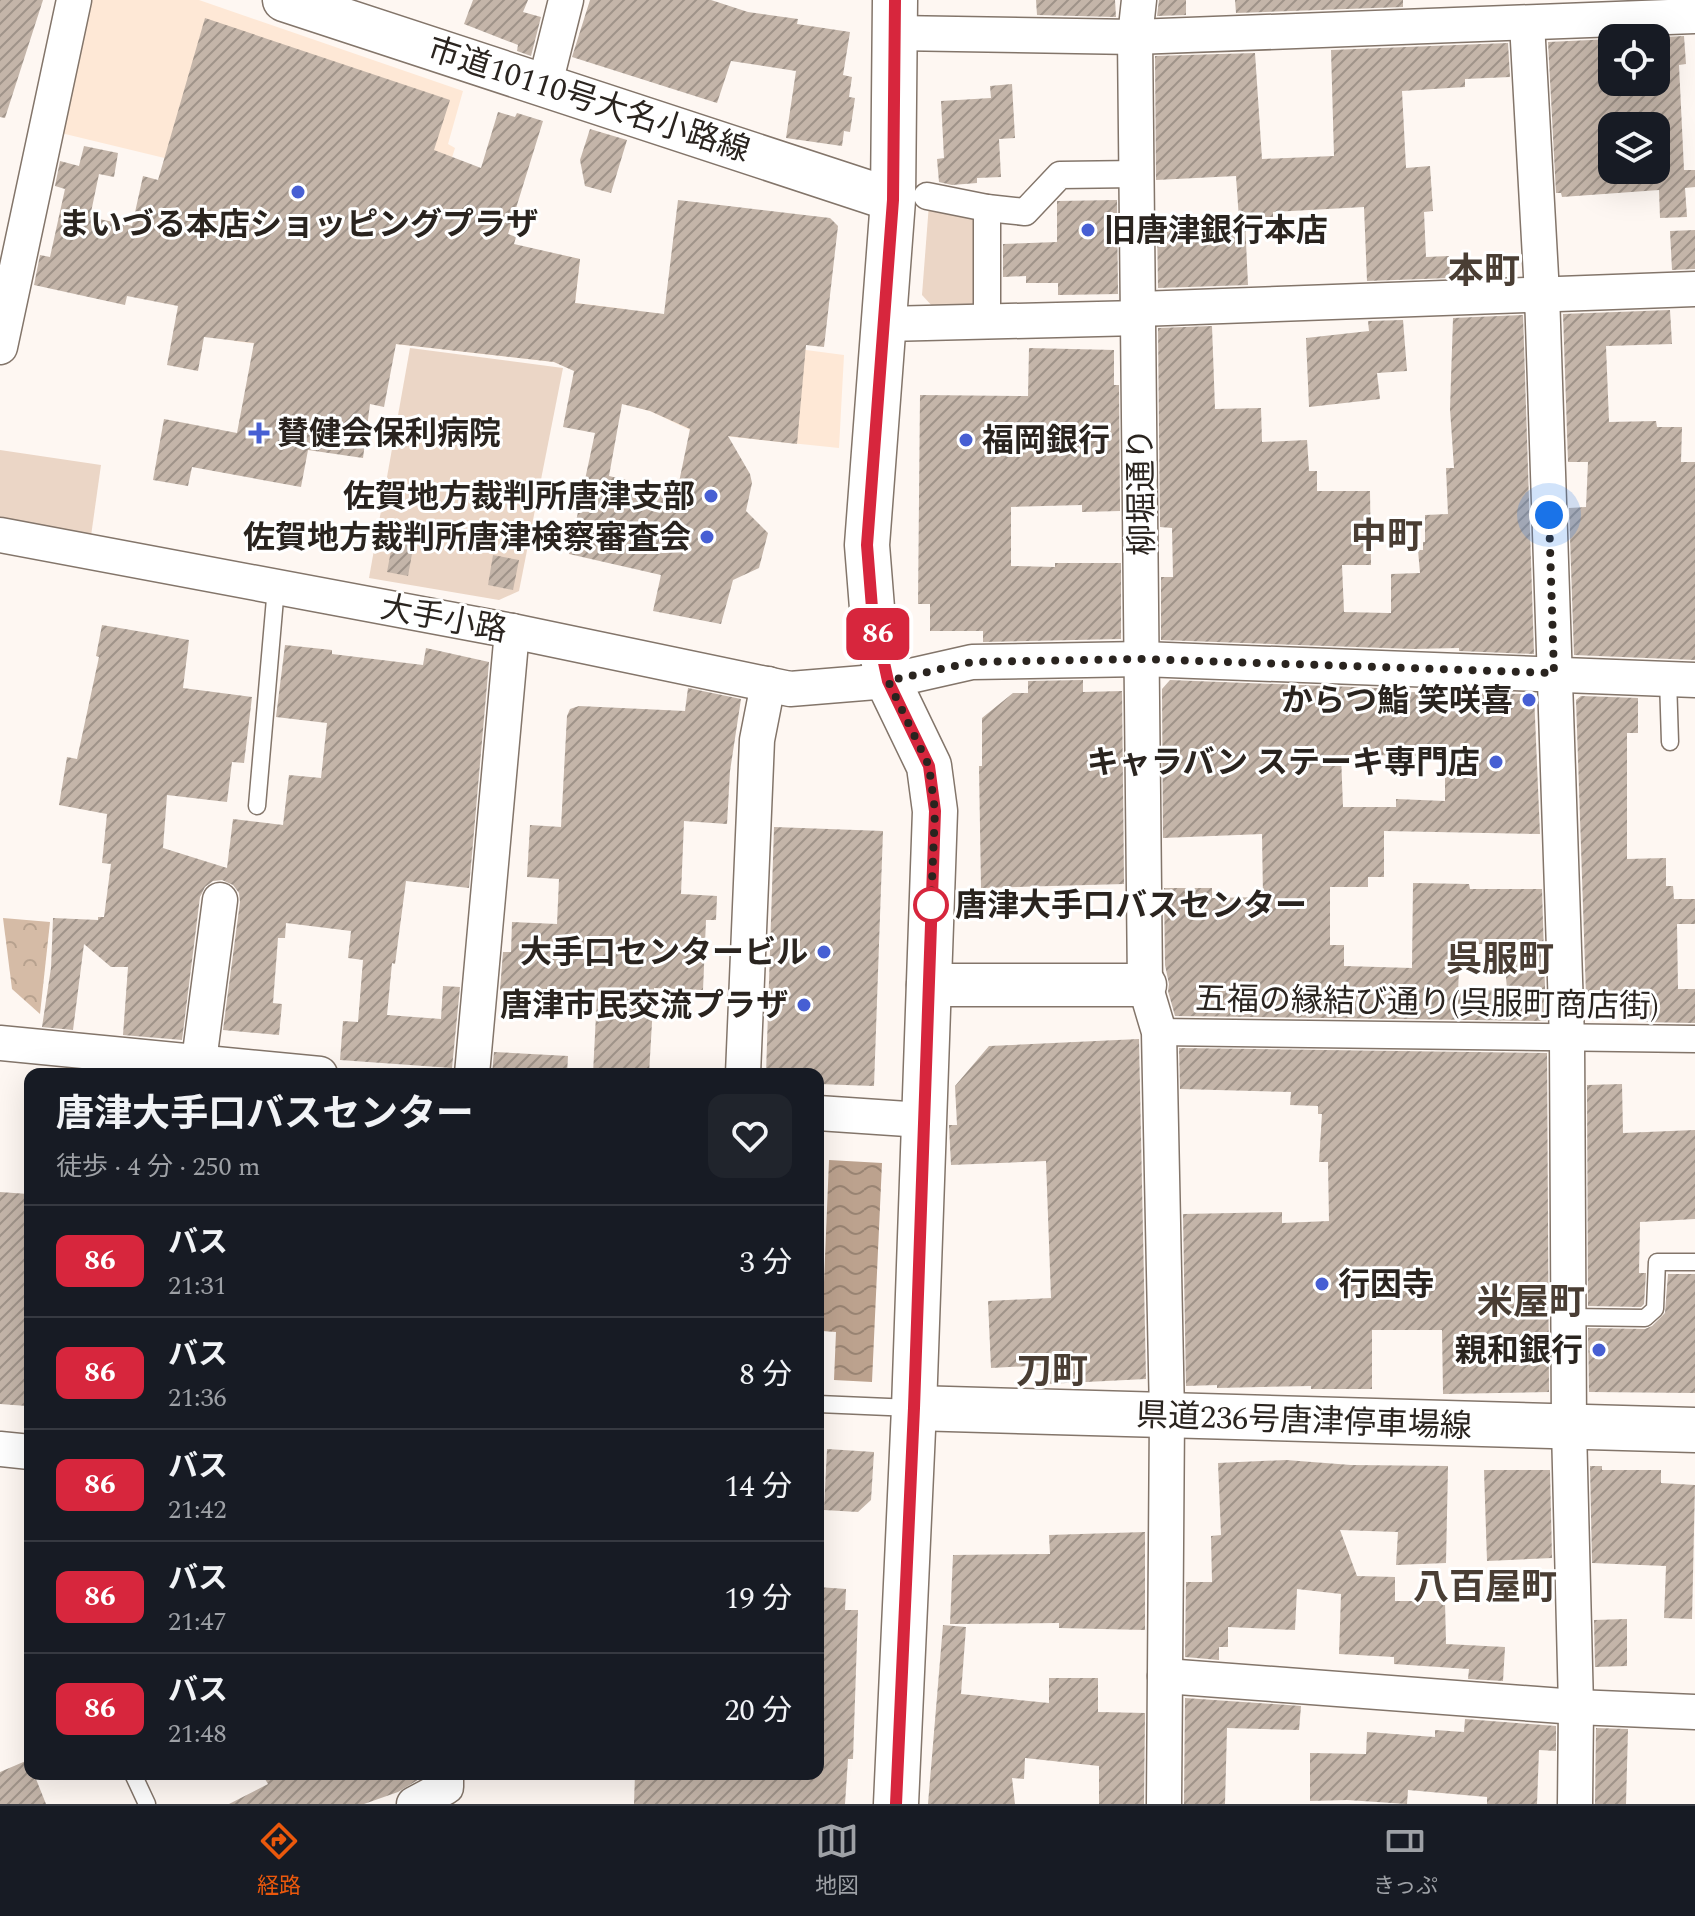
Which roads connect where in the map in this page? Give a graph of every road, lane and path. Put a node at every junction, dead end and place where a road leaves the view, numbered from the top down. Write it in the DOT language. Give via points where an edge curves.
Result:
graph roads {
  1 [pos="74,0"];
  2 [pos="566,0"];
  3 [pos="1139,0"];
  4 [pos="310,4"];
  5 [pos="1584,10"];
  6 [pos="1695,16"];
  7 [pos="895,17"];
  8 [pos="1527,23"];
  9 [pos="1135,37"];
  10 [pos="545,84"];
  11 [pos="1137,174"];
  12 [pos="910,198"];
  13 [pos="987,208"];
  14 [pos="1695,289"];
  15 [pos="1542,294"];
  16 [pos="1139,313"];
  17 [pos="987,322"];
  18 [pos="885,324"];
  19 [pos="0,347"];
  20 [pos="0,535"];
  21 [pos="276,587"];
  22 [pos="512,631"];
  23 [pos="1142,659"];
  24 [pos="1554,673"];
  25 [pos="1682,680"];
  26 [pos="888,681"];
  27 [pos="768,684"];
  28 [pos="1670,742"];
  29 [pos="257,806"];
  30 [pos="220,900"];
  31 [pos="928,985"];
  32 [pos="1145,985"];
  33 [pos="1159,1032"];
  34 [pos="1567,1039"];
  35 [pos="1695,1039"];
  36 [pos="0,1043"];
  37 [pos="199,1061"];
  38 [pos="264,1068"];
  39 [pos="473,1068"];
  40 [pos="743,1068"];
  41 [pos="824,1113"];
  42 [pos="922,1120"];
  43 [pos="1695,1262"];
  44 [pos="1568,1317"];
  45 [pos="824,1404"];
  46 [pos="914,1408"];
  47 [pos="1167,1415"];
  48 [pos="1569,1428"];
  49 [pos="1695,1430"];
  50 [pos="0,1449"];
  51 [pos="24,1451"];
  52 [pos="1165,1676"];
  53 [pos="1576,1707"];
  54 [pos="1695,1712"];
  55 [pos="136,1780"];
  56 [pos="446,1780"];
  57 [pos="147,1804"];
  58 [pos="414,1804"];
  59 [pos="896,1804"];
  60 [pos="1164,1804"];
  61 [pos="1575,1804"];
  1 -- 19 [label="street"];
  2 -- 10 [label="street"];
  3 -- 9 [label="street, 柳堀通り"];
  4 -- 10 [label="street, 市道10110号大名小路線"];
  5 -- 6 [label="street"];
  5 -- 8 [label="street"];
  7 -- 9 [label="street"];
  7 -- 12 [label="main road"];
  8 -- 9 [label="street"];
  8 -- 15 [label="street"];
  9 -- 11 [label="street, 柳堀通り"];
  10 -- 12 [label="street, 市道10110号大名小路線"];
  11 -- 13 [label="street" via="1060,175 1025,212"];
  11 -- 16 [label="street, 柳堀通り"];
  12 -- 13 [label="street"];
  12 -- 18 [label="main road"];
  13 -- 17 [label="street"];
  14 -- 15 [label="street"];
  15 -- 16 [label="street"];
  15 -- 24 [label="street"];
  16 -- 17 [label="street"];
  16 -- 23 [label="street, 柳堀通り"];
  17 -- 18 [label="street"];
  18 -- 26 [label="main road" via="867,545 872,608"];
  20 -- 21 [label="street, 大手小路"];
  21 -- 22 [label="street, 大手小路"];
  21 -- 29 [label="lane"];
  22 -- 27 [label="street, 大手小路"];
  22 -- 39 [label="street"];
  23 -- 24 [label="street, 大手小路"];
  23 -- 26 [label="street, 大手小路" via="972,662"];
  23 -- 32 [label="street, 柳堀通り"];
  24 -- 25 [label="street, 大手小路"];
  24 -- 34 [label="street"];
  25 -- 28 [label="lane"];
  26 -- 27 [label="street, 大手小路" via="790,689"];
  26 -- 31 [label="main road" via="929,766 935,811"];
  27 -- 40 [label="street" via="757,740"];
  30 -- 37 [label="street"];
  31 -- 32 [label="street"];
  31 -- 42 [label="main road"];
  32 -- 33 [label="street, 柳堀通り"];
  33 -- 34 [label="street, 五福の縁結び通り(呉服町商店街)"];
  33 -- 47 [label="street, 柳堀通り"];
  34 -- 35 [label="street, 五福の縁結び通り(呉服町商店街)"];
  34 -- 44 [label="street"];
  36 -- 37 [label="street"];
  37 -- 38 [label="street"];
  41 -- 42 [label="street"];
  42 -- 46 [label="main road"];
  43 -- 44 [label="lane" via="1657,1262 1655,1309 1645,1318"];
  44 -- 48 [label="street"];
  45 -- 46 [label="lane"];
  46 -- 47 [label="main road, 県道236号唐津停車場線"];
  46 -- 59 [label="main road"];
  47 -- 48 [label="main road, 県道236号唐津停車場線"];
  47 -- 52 [label="street, 柳堀通り"];
  48 -- 49 [label="main road, 県道236号唐津停車場線"];
  48 -- 53 [label="street"];
  50 -- 51 [label="street"];
  52 -- 53 [label="street"];
  52 -- 60 [label="street, 柳堀通り"];
  53 -- 54 [label="street"];
  53 -- 61 [label="street"];
  55 -- 57 [label="lane"];
  56 -- 58 [label="street" via="446,1787"];
}
